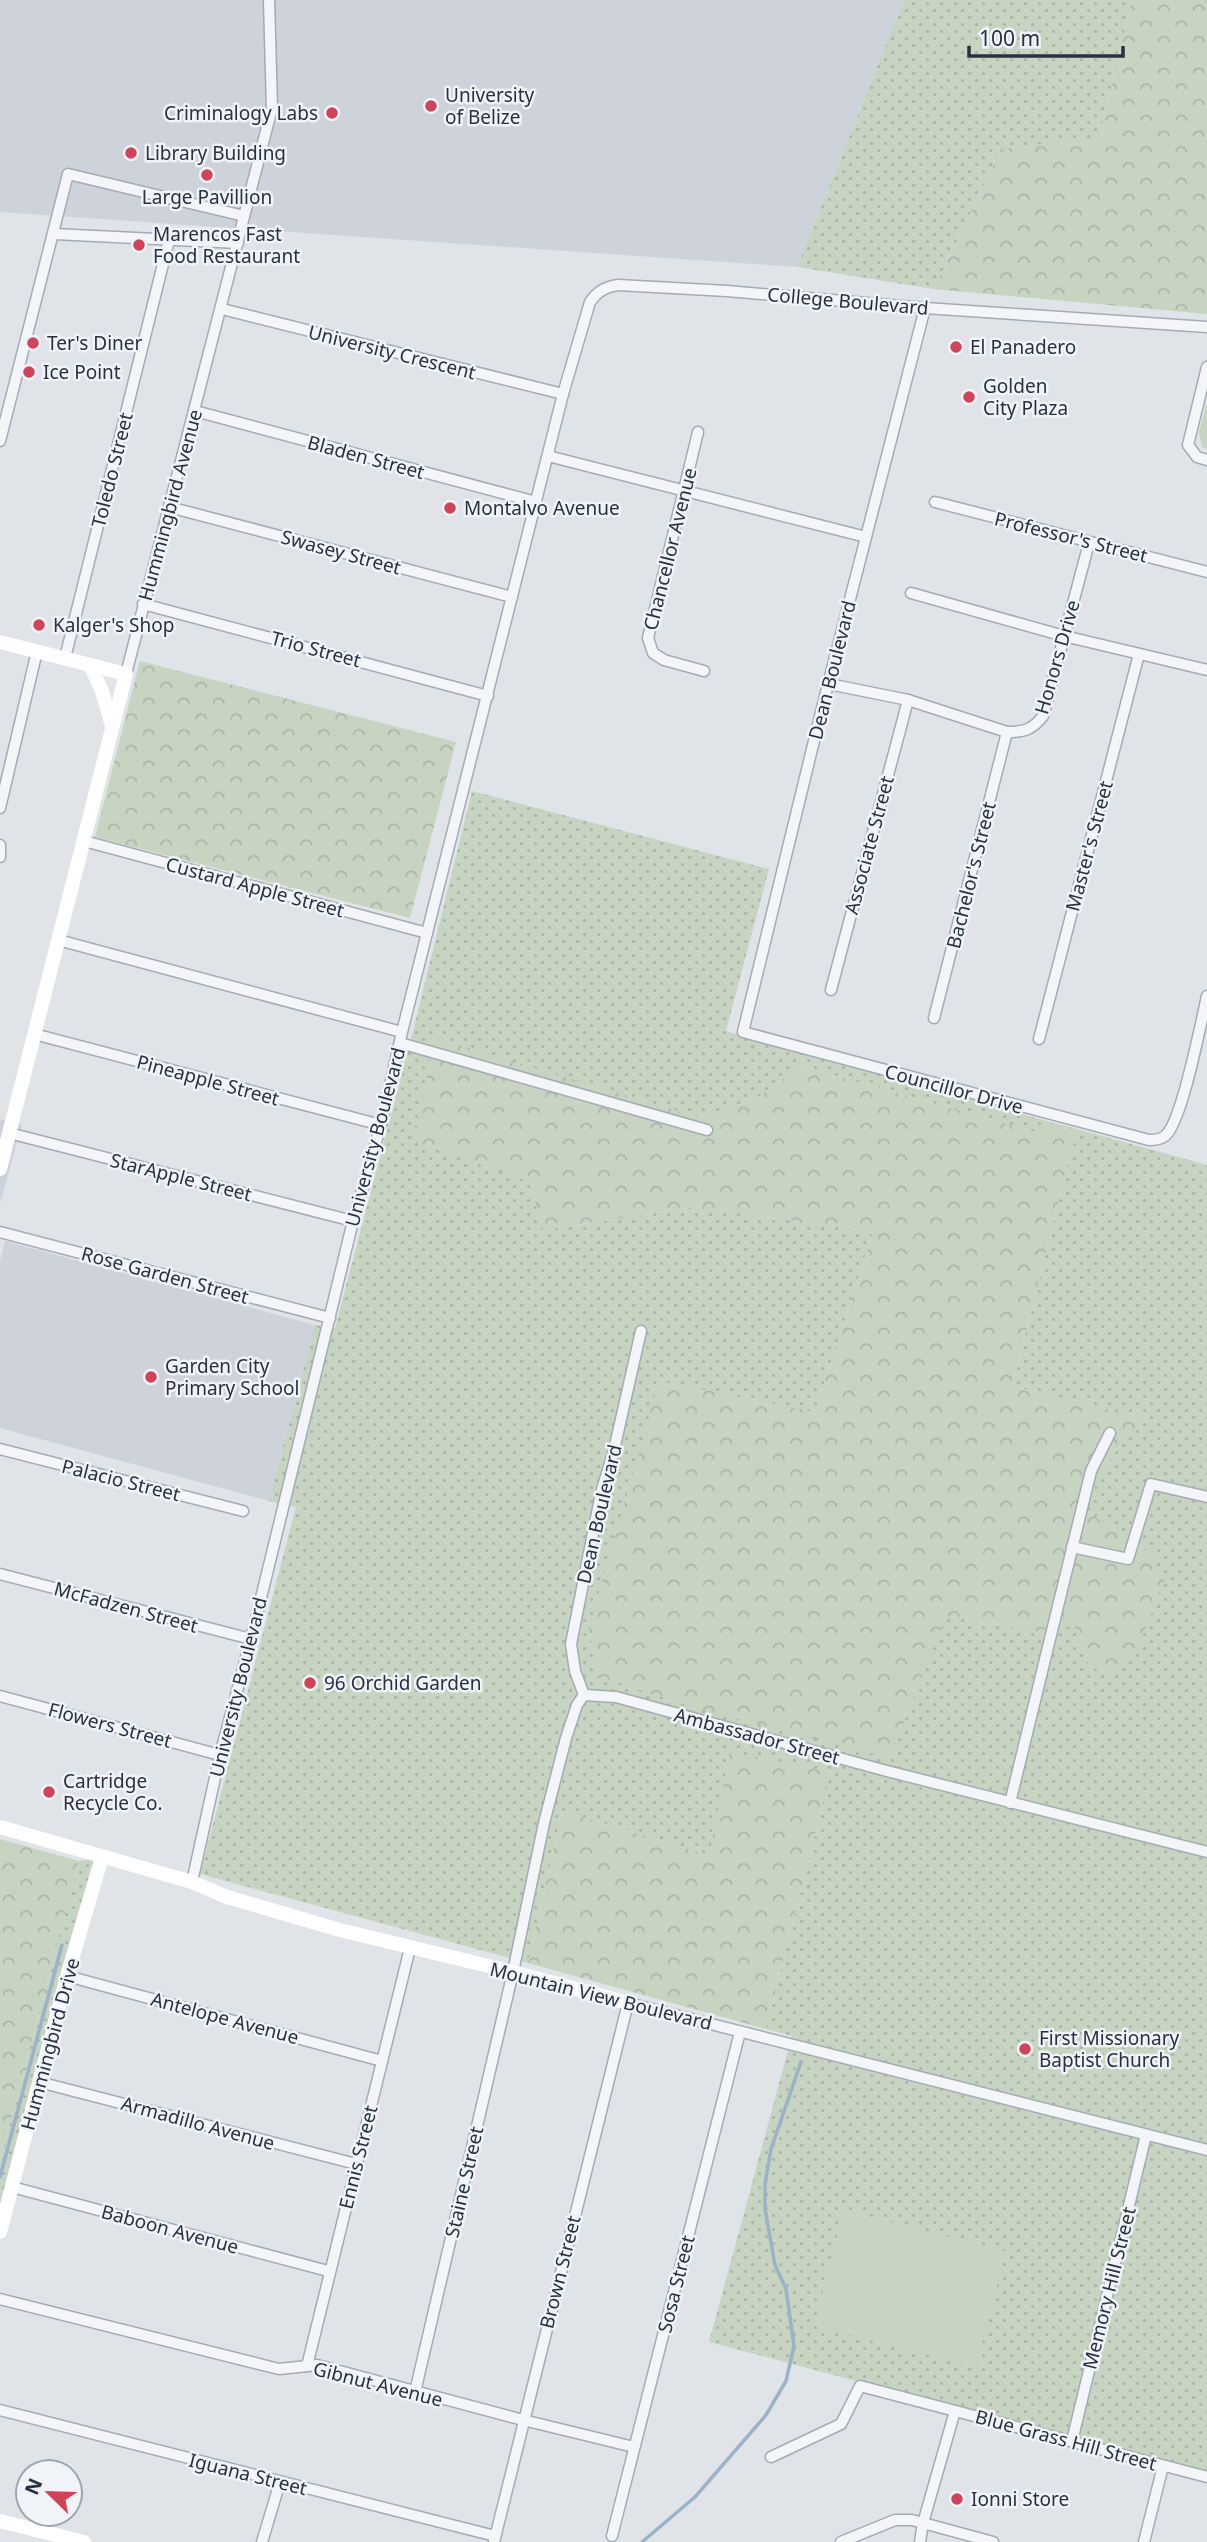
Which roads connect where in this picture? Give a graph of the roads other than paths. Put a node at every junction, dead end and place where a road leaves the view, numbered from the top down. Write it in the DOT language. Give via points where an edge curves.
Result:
graph roads {
  1 [pos="270,0"];
  2 [pos="244,216"];
  3 [pos="54,234"];
  4 [pos="169,240"];
  5 [pos="238,243"];
  6 [pos="926,308"];
  7 [pos="222,309"];
  8 [pos="1207,327"];
  9 [pos="1207,367"];
  10 [pos="563,394"];
  11 [pos="195,411"];
  12 [pos="698,432"];
  13 [pos="0,441"];
  14 [pos="548,456"];
  15 [pos="1207,460"];
  16 [pos="685,490"];
  17 [pos="536,502"];
  18 [pos="935,502"];
  19 [pos="169,507"];
  20 [pos="866,537"];
  21 [pos="1089,543"];
  22 [pos="1207,572"];
  23 [pos="911,593"];
  24 [pos="513,597"];
  25 [pos="143,604"];
  26 [pos="1064,636"];
  27 [pos="0,642"];
  28 [pos="37,651"];
  29 [pos="1139,654"];
  30 [pos="65,658"];
  31 [pos="90,665"];
  32 [pos="1207,670"];
  33 [pos="704,671"];
  34 [pos="126,674"];
  35 [pos="829,684"];
  36 [pos="488,695"];
  37 [pos="908,700"];
  38 [pos="112,728"];
  39 [pos="1007,733"];
  40 [pos="0,808"];
  41 [pos="83,841"];
  42 [pos="0,845"];
  43 [pos="0,857"];
  44 [pos="427,933"];
  45 [pos="58,940"];
  46 [pos="831,990"];
  47 [pos="1207,996"];
  48 [pos="934,1018"];
  49 [pos="402,1032"];
  50 [pos="743,1032"];
  51 [pos="34,1034"];
  52 [pos="1039,1039"];
  53 [pos="400,1043"];
  54 [pos="382,1125"];
  55 [pos="707,1130"];
  56 [pos="9,1133"];
  57 [pos="0,1169"];
  58 [pos="353,1221"];
  59 [pos="0,1232"];
  60 [pos="330,1318"];
  61 [pos="641,1331"];
  62 [pos="1110,1433"];
  63 [pos="0,1449"];
  64 [pos="1207,1497"];
  65 [pos="243,1511"];
  66 [pos="1072,1547"];
  67 [pos="0,1574"];
  68 [pos="251,1639"];
  69 [pos="584,1695"];
  70 [pos="0,1696"];
  71 [pos="220,1755"];
  72 [pos="1010,1802"];
  73 [pos="0,1828"];
  74 [pos="1207,1852"];
  75 [pos="102,1857"];
  76 [pos="192,1882"];
  77 [pos="411,1948"];
  78 [pos="513,1972"];
  79 [pos="67,1976"];
  80 [pos="628,2003"];
  81 [pos="740,2032"];
  82 [pos="383,2061"];
  83 [pos="39,2082"];
  84 [pos="1146,2134"];
  85 [pos="1207,2150"];
  86 [pos="356,2164"];
  87 [pos="12,2187"];
  88 [pos="0,2232"];
  89 [pos="328,2271"];
  90 [pos="0,2299"];
  91 [pos="307,2365"];
  92 [pos="415,2392"];
  93 [pos="0,2410"];
  94 [pos="956,2411"];
  95 [pos="523,2420"];
  96 [pos="1072,2441"];
  97 [pos="634,2447"];
  98 [pos="771,2457"];
  99 [pos="1163,2466"];
  100 [pos="1207,2477"];
  101 [pos="279,2482"];
  102 [pos="0,2521"];
  103 [pos="923,2523"];
  104 [pos="612,2536"];
  105 [pos="495,2539"];
  106 [pos="84,2542"];
  107 [pos="262,2542"];
  108 [pos="841,2542"];
  109 [pos="920,2542"];
  110 [pos="993,2542"];
  111 [pos="1144,2542"];
  1 -- 2 [label="street, Hummingbird Avenue" via="272,108"];
  2 -- 3 [label="street" via="68,174"];
  2 -- 5 [label="street, Hummingbird Avenue"];
  3 -- 4 [label="street"];
  3 -- 13 [label="street"];
  4 -- 5 [label="street"];
  4 -- 30 [label="street, Toledo Street"];
  5 -- 7 [label="street, Hummingbird Avenue"];
  6 -- 8 [label="street, College Boulevard"];
  6 -- 10 [label="street, College Boulevard" via="727,291 606,287 590,302"];
  6 -- 20 [label="street, Dean Boulevard"];
  7 -- 10 [label="street, University Crescent"];
  7 -- 11 [label="street, Hummingbird Avenue"];
  9 -- 15 [label="street" via="1188,445 1197,457"];
  10 -- 14 [label="street, University Boulevard"];
  11 -- 17 [label="street, Bladen Street"];
  11 -- 19 [label="street, Hummingbird Avenue"];
  12 -- 16 [label="street, Chancellor Avenue"];
  14 -- 16 [label="street"];
  14 -- 17 [label="street, University Boulevard"];
  16 -- 20 [label="street"];
  16 -- 33 [label="street, Chancellor Avenue" via="648,638 653,653 664,660"];
  17 -- 24 [label="street, University Boulevard"];
  18 -- 21 [label="street, Professor's Street"];
  19 -- 24 [label="street, Swasey Street"];
  19 -- 25 [label="street, Hummingbird Avenue"];
  20 -- 35 [label="street, Dean Boulevard"];
  21 -- 22 [label="street, Professor's Street"];
  21 -- 26 [label="street, Honors Drive"];
  23 -- 26 [label="street"];
  24 -- 36 [label="street, University Boulevard"];
  25 -- 34 [label="street, Hummingbird Avenue"];
  25 -- 36 [label="street, Trio Street"];
  26 -- 29 [label="street"];
  26 -- 39 [label="street, Honors Drive" via="1043,716 1034,727"];
  27 -- 28 [label="street"];
  28 -- 30 [label="street"];
  28 -- 40 [label="street"];
  29 -- 32 [label="street"];
  29 -- 52 [label="street, Master's Street"];
  30 -- 31 [label="street"];
  31 -- 34 [label="street"];
  31 -- 38 [label="street"];
  34 -- 38 [label="street, Hummingbird Avenue"];
  35 -- 37 [label="street"];
  35 -- 50 [label="street, Dean Boulevard"];
  36 -- 44 [label="street, University Boulevard"];
  37 -- 39 [label="street"];
  37 -- 46 [label="street, Associate Street"];
  38 -- 41 [label="street, Hummingbird Avenue"];
  39 -- 48 [label="street, Bachelor's Street"];
  41 -- 44 [label="street, Custard Apple Street"];
  41 -- 45 [label="street, Hummingbird Avenue"];
  42 -- 43 [label="street"];
  44 -- 49 [label="street, University Boulevard"];
  45 -- 49 [label="street"];
  45 -- 51 [label="street, Hummingbird Avenue"];
  47 -- 50 [label="street, Councillor Drive" via="1178,1114 1165,1136 1149,1140"];
  49 -- 53 [label="street, University Boulevard"];
  51 -- 54 [label="street, Pineapple Street"];
  51 -- 56 [label="street, Hummingbird Avenue"];
  53 -- 54 [label="street, University Boulevard"];
  53 -- 55 [label="street"];
  54 -- 58 [label="street, University Boulevard"];
  56 -- 57 [label="street, Hummingbird Avenue"];
  56 -- 58 [label="street, StarApple Street"];
  58 -- 60 [label="street, University Boulevard"];
  59 -- 60 [label="street, Rose Garden Street"];
  60 -- 68 [label="street, University Boulevard"];
  61 -- 69 [label="street, Dean Boulevard" via="601,1493 571,1644"];
  62 -- 66 [label="street" via="1091,1471"];
  63 -- 65 [label="street, Palacio Street"];
  64 -- 66 [label="street" via="1151,1484 1128,1559"];
  66 -- 72 [label="street"];
  67 -- 68 [label="street, McFadzen Street"];
  68 -- 71 [label="street, University Boulevard"];
  69 -- 72 [label="street, Ambassador Street" via="616,1697"];
  69 -- 78 [label="street" via="566,1738 544,1823"];
  70 -- 71 [label="street, Flowers Street"];
  71 -- 76 [label="street, University Boulevard"];
  72 -- 74 [label="street, Ambassador Street"];
  73 -- 75 [label="street, Mountain View Boulevard"];
  75 -- 76 [label="street, Mountain View Boulevard"];
  75 -- 79 [label="street, Hummingbird Drive"];
  76 -- 77 [label="street, Mountain View Boulevard" via="227,1897"];
  77 -- 78 [label="street, Mountain View Boulevard"];
  77 -- 82 [label="street, Ennis Street"];
  78 -- 80 [label="street, Mountain View Boulevard"];
  78 -- 92 [label="street, Staine Street"];
  79 -- 82 [label="street, Antelope Avenue"];
  79 -- 83 [label="street, Hummingbird Drive"];
  80 -- 81 [label="street, Mountain View Boulevard"];
  80 -- 95 [label="street, Brown Street"];
  81 -- 84 [label="street, Mountain View Boulevard"];
  81 -- 97 [label="street, Sosa Street"];
  82 -- 86 [label="street, Ennis Street"];
  83 -- 86 [label="street, Armadillo Avenue"];
  83 -- 87 [label="street, Hummingbird Drive"];
  84 -- 85 [label="street, Mountain View Boulevard"];
  84 -- 96 [label="street, Memory Hill Street"];
  86 -- 89 [label="street, Ennis Street"];
  87 -- 88 [label="street, Hummingbird Drive"];
  87 -- 89 [label="street, Baboon Avenue"];
  89 -- 91 [label="street, Ennis Street"];
  90 -- 91 [label="street, Gibnut Avenue" via="279,2369"];
  91 -- 92 [label="street, Gibnut Avenue"];
  92 -- 95 [label="street, Gibnut Avenue"];
  93 -- 101 [label="street, Iguana Street"];
  94 -- 96 [label="street, Blue Grass Hill Street"];
  94 -- 98 [label="street" via="860,2386 841,2424"];
  94 -- 103 [label="street, Blue Grass Hill Street"];
  95 -- 97 [label="street, Gibnut Avenue"];
  95 -- 105 [label="street, Brown Street"];
  96 -- 99 [label="street, Blue Grass Hill Street"];
  97 -- 104 [label="street, Sosa Street"];
  99 -- 100 [label="street, Blue Grass Hill Street"];
  99 -- 111 [label="street"];
  101 -- 105 [label="street, Iguana Street"];
  101 -- 107 [label="street"];
  102 -- 106 [label="street"];
  103 -- 108 [label="street" via="895,2520"];
  103 -- 109 [label="street, Blue Grass Hill Street"];
  103 -- 110 [label="street"];
}
